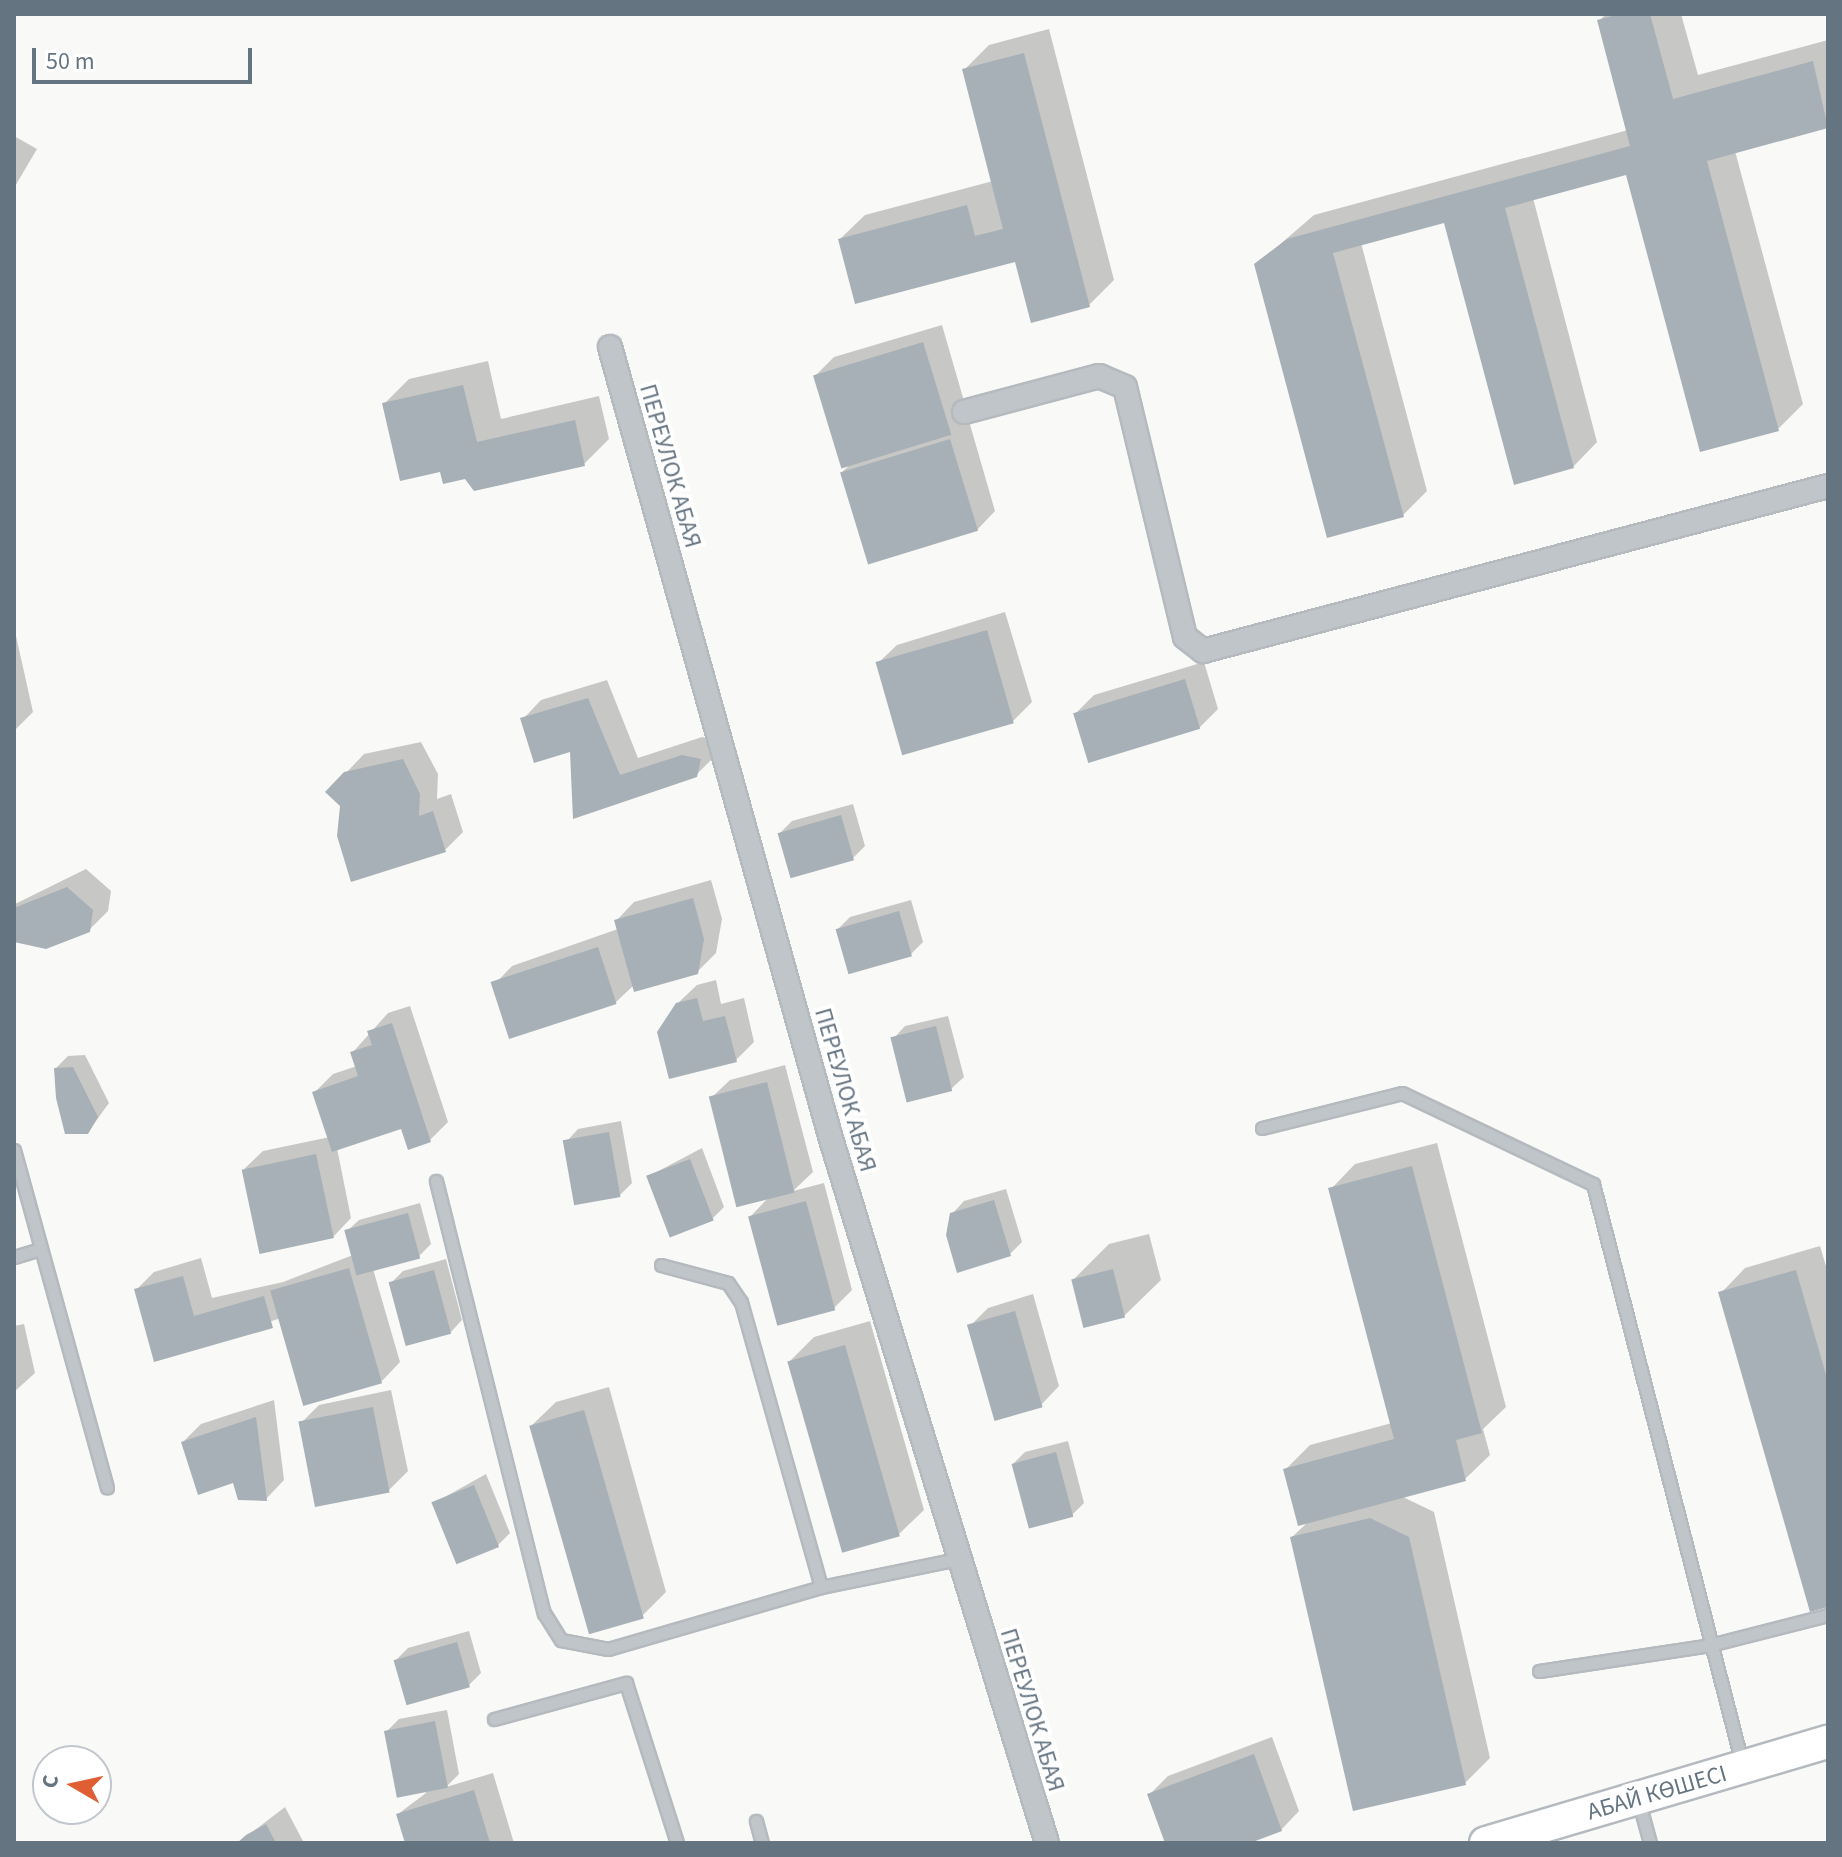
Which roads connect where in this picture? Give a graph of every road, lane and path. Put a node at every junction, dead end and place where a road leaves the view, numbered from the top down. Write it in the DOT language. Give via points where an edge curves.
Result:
graph roads {
  1 [pos="610,347"];
  2 [pos="964,412"];
  3 [pos="1828,486"];
  4 [pos="1262,1128"];
  5 [pos="14,1150"];
  6 [pos="436,1181"];
  7 [pos="20,1188"];
  8 [pos="37,1250"];
  9 [pos="14,1257"];
  10 [pos="661,1265"];
  11 [pos="107,1487"];
  12 [pos="958,1559"];
  13 [pos="821,1587"];
  14 [pos="1828,1615"];
  15 [pos="1710,1645"];
  16 [pos="1539,1671"];
  17 [pos="494,1719"];
  18 [pos="1828,1742"];
  19 [pos="1744,1767"];
  20 [pos="1638,1798"];
  21 [pos="756,1821"];
  22 [pos="677,1843"];
  23 [pos="762,1843"];
  24 [pos="1047,1843"];
  25 [pos="1486,1843"];
  26 [pos="1650,1843"];
  1 -- 12 [label="street, ПЕРЕУЛОК АБАЯ" via="831,1139"];
  2 -- 3 [label="street" via="1099,376 1125,387 1185,637 1203,651"];
  4 -- 15 [label="lane" via="1402,1093 1593,1184"];
  5 -- 7 [label="lane"];
  6 -- 13 [label="lane" via="544,1613 561,1640 608,1649"];
  7 -- 8 [label="lane"];
  8 -- 9 [label="lane"];
  8 -- 11 [label="lane"];
  10 -- 13 [label="lane" via="728,1283 741,1302"];
  12 -- 13 [label="lane"];
  12 -- 24 [label="street, ПЕРЕУЛОК АБАЯ"];
  14 -- 15 [label="lane"];
  15 -- 16 [label="lane"];
  15 -- 19 [label="lane"];
  17 -- 22 [label="lane" via="626,1683"];
  18 -- 19 [label="main road, АБАЙ КӨШЕСІ"];
  19 -- 20 [label="main road, АБАЙ КӨШЕСІ"];
  20 -- 25 [label="main road, АБАЙ КӨШЕСІ"];
  20 -- 26 [label="lane"];
  21 -- 23 [label="lane"];
}
